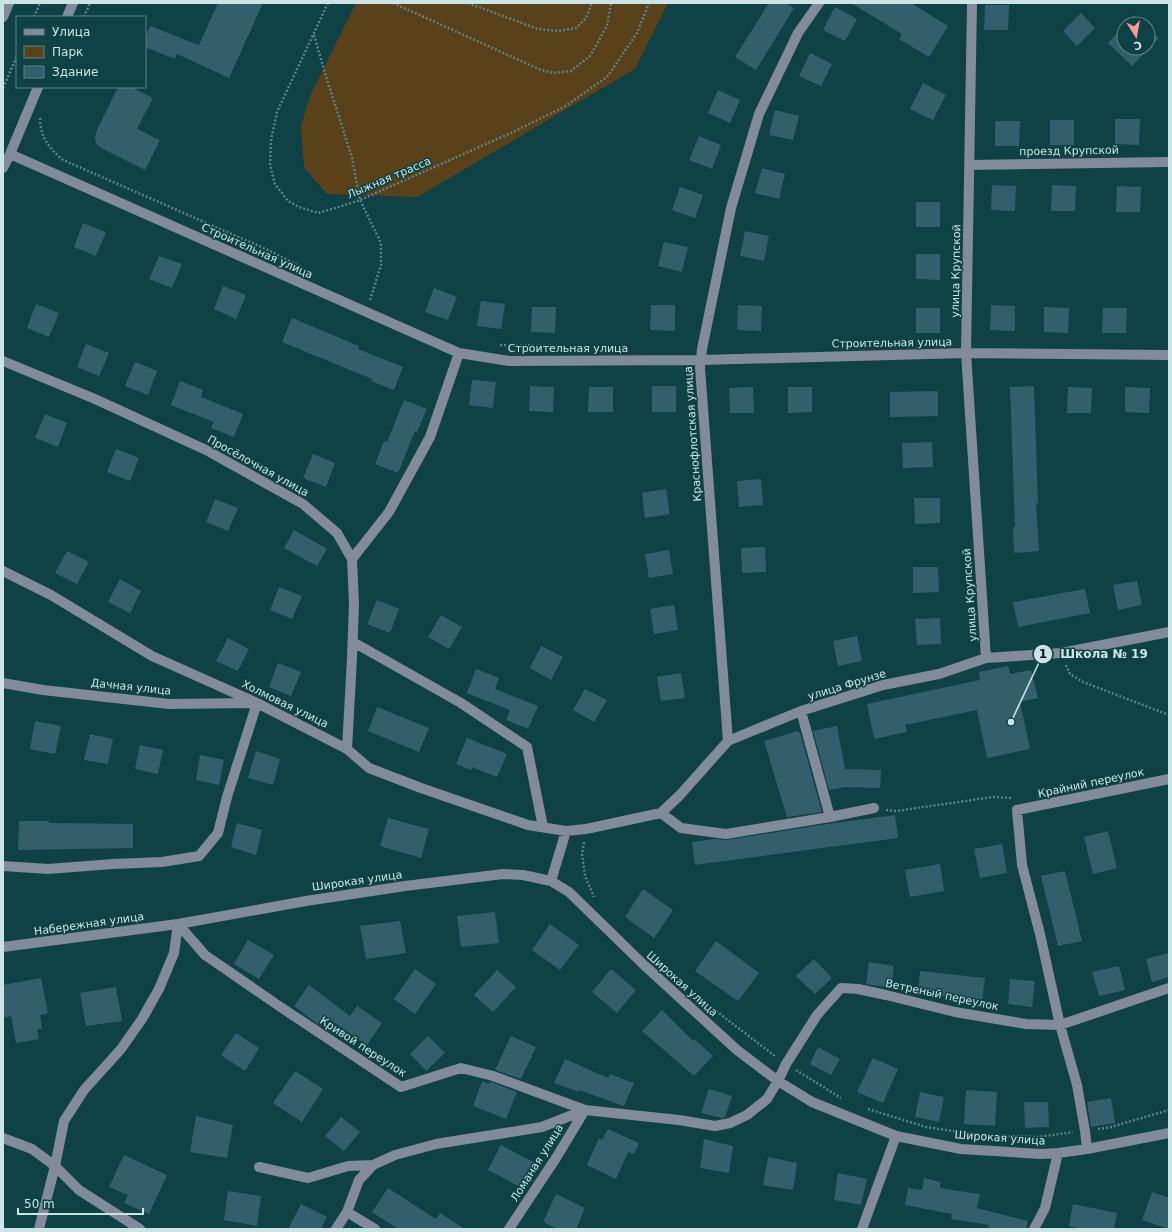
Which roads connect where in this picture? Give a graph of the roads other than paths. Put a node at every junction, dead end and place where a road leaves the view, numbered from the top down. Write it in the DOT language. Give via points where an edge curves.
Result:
graph roads {
  1 [pos="9,3"];
  2 [pos="73,3"];
  3 [pos="819,3"];
  4 [pos="972,3"];
  5 [pos="67,16"];
  6 [pos="3,17"];
  7 [pos="38,88"];
  8 [pos="10,154"];
  9 [pos="1169,162"];
  10 [pos="970,165"];
  11 [pos="3,168"];
  12 [pos="966,353"];
  13 [pos="459,354"];
  14 [pos="1169,355"];
  15 [pos="701,360"];
  16 [pos="3,362"];
  17 [pos="352,559"];
  18 [pos="3,571"];
  19 [pos="1169,632"];
  20 [pos="353,642"];
  21 [pos="986,658"];
  22 [pos="3,683"];
  23 [pos="257,702"];
  24 [pos="801,712"];
  25 [pos="728,741"];
  26 [pos="347,749"];
  27 [pos="1169,779"];
  28 [pos="874,808"];
  29 [pos="661,813"];
  30 [pos="830,817"];
  31 [pos="543,827"];
  32 [pos="566,831"];
  33 [pos="3,866"];
  34 [pos="551,881"];
  35 [pos="178,924"];
  36 [pos="3,947"];
  37 [pos="1169,988"];
  38 [pos="1060,1024"];
  39 [pos="778,1081"];
  40 [pos="585,1110"];
  41 [pos="1169,1133"];
  42 [pos="896,1136"];
  43 [pos="3,1138"];
  44 [pos="1087,1149"];
  45 [pos="1058,1153"];
  46 [pos="373,1165"];
  47 [pos="55,1166"];
  48 [pos="258,1167"];
  49 [pos="347,1212"];
  50 [pos="39,1229"];
  51 [pos="140,1229"];
  52 [pos="336,1229"];
  53 [pos="375,1229"];
  54 [pos="509,1229"];
  55 [pos="862,1229"];
  56 [pos="1034,1229"];
  1 -- 6 [label="street"];
  2 -- 5 [label="street"];
  3 -- 15 [label="street, Краснофлотская улица" via="798,33 758,114 731,208"];
  4 -- 10 [label="street, улица Крупской"];
  7 -- 8 [label="street"];
  8 -- 11 [label="street"];
  8 -- 13 [label="street, Строительная улица"];
  9 -- 10 [label="street, проезд Крупской"];
  10 -- 12 [label="street, улица Крупской"];
  12 -- 14 [label="street, Строительная улица"];
  12 -- 15 [label="street, Строительная улица"];
  12 -- 21 [label="street, улица Крупской"];
  13 -- 15 [label="street, Строительная улица" via="509,361"];
  13 -- 17 [label="street" via="430,437 389,512"];
  15 -- 25 [label="street, Краснофлотская улица"];
  16 -- 17 [label="street, Просёлочная улица" via="95,399 199,447 303,504 337,533"];
  17 -- 20 [label="street, Просёлочная улица"];
  18 -- 23 [label="street, Холмовая улица" via="51,595 152,656"];
  19 -- 21 [label="street, улица Фрунзе" via="1061,653"];
  20 -- 26 [label="street, Просёлочная улица"];
  20 -- 31 [label="street" via="461,703 527,747"];
  21 -- 24 [label="street, улица Фрунзе" via="939,674 883,685"];
  22 -- 23 [label="street, Дачная улица" via="169,704"];
  23 -- 26 [label="street, Холмовая улица"];
  23 -- 33 [label="street" via="218,833 199,856 162,862 48,869"];
  24 -- 25 [label="street, улица Фрунзе"];
  24 -- 30 [label="street"];
  25 -- 29 [label="street, улица Фрунзе"];
  26 -- 31 [label="street, Холмовая улица" via="369,768 528,825"];
  27 -- 38 [label="street, Крайний переулок" via="1017,810 1022,865"];
  28 -- 30 [label="street"];
  29 -- 30 [label="street" via="681,828 726,834"];
  29 -- 32 [label="street"];
  31 -- 32 [label="street, Холмовая улица"];
  32 -- 34 [label="street"];
  34 -- 35 [label="street, Широкая улица" via="524,875 503,874 306,901"];
  34 -- 39 [label="street, Широкая улица" via="569,892 737,1050"];
  35 -- 36 [label="street, Набережная улица"];
  35 -- 40 [label="street, Кривой переулок" via="205,955 401,1087 461,1068 493,1076"];
  35 -- 47 [label="street" via="174,953 159,989 121,1049 84,1090 64,1122"];
  37 -- 38 [label="street, Ветреный переулок"];
  38 -- 39 [label="street, Ветреный переулок" via="1026,1024 955,1012 858,989 841,988 818,1015"];
  38 -- 44 [label="street" via="1077,1085"];
  39 -- 40 [label="street, Кривой переулок" via="767,1099 747,1116 715,1126"];
  39 -- 42 [label="street, Широкая улица" via="812,1102"];
  40 -- 46 [label="street, Кривой переулок" via="542,1127 436,1144 395,1155"];
  40 -- 54 [label="street, Ломаная улица"];
  41 -- 44 [label="street, Широкая улица"];
  42 -- 45 [label="street, Широкая улица" via="961,1149"];
  42 -- 55 [label="street"];
  43 -- 47 [label="street" via="32,1149"];
  44 -- 45 [label="street, Широкая улица"];
  45 -- 56 [label="street" via="1045,1208"];
  46 -- 48 [label="street, Кривой переулок" via="348,1166 308,1178"];
  46 -- 49 [label="street" via="359,1180"];
  47 -- 50 [label="street"];
  47 -- 51 [label="street" via="79,1190"];
  49 -- 52 [label="street"];
  49 -- 53 [label="street"];
}
